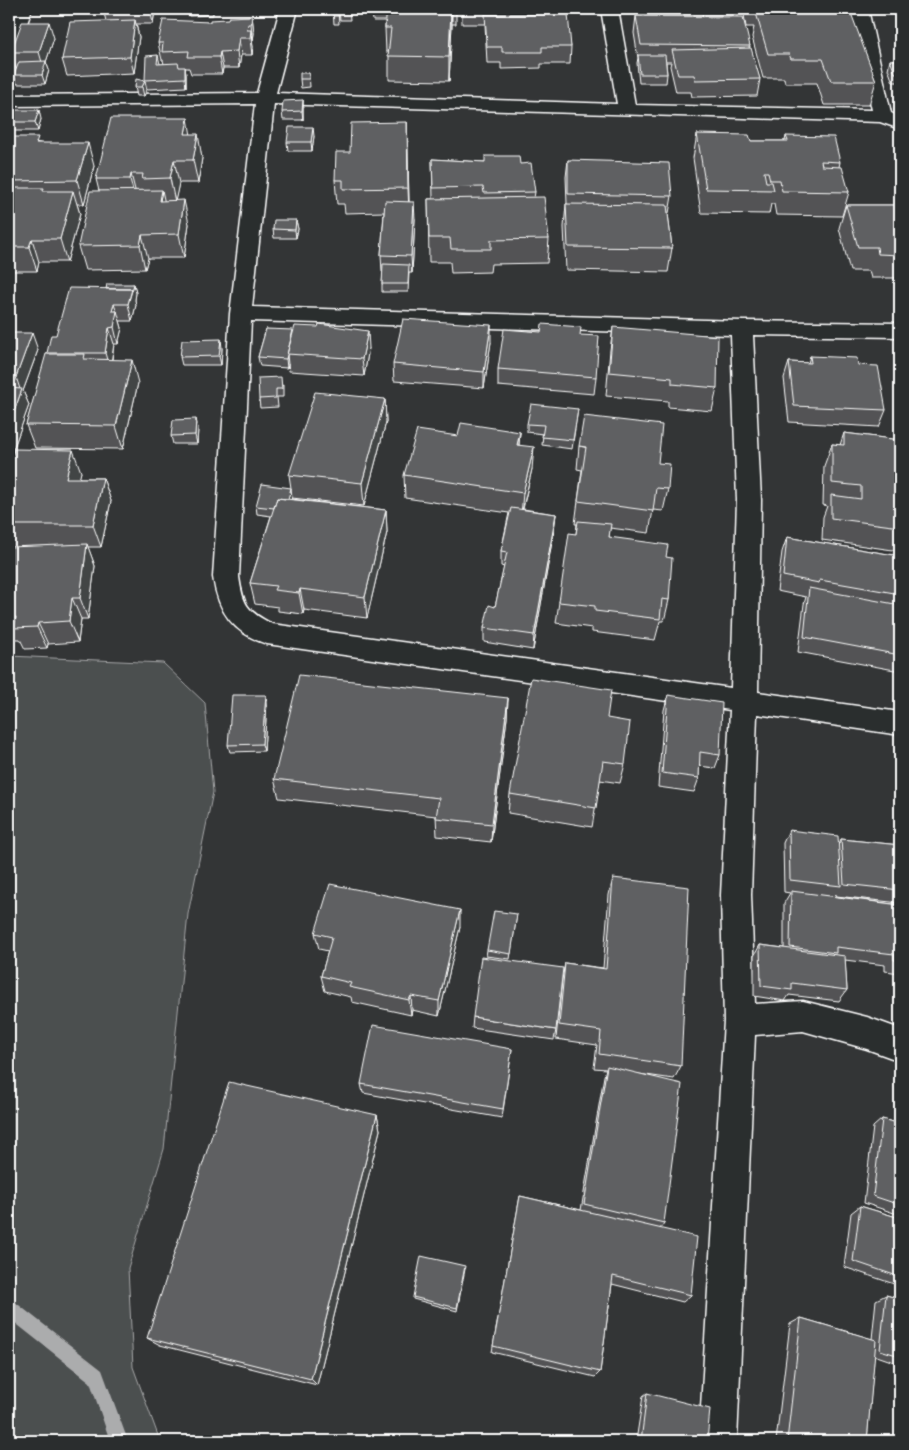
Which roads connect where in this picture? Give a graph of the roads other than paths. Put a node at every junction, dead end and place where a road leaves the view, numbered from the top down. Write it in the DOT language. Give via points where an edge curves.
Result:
graph roads {
  1 [pos="23,9"];
  2 [pos="289,9"];
  3 [pos="610,9"];
  4 [pos="859,9"];
  5 [pos="9,49"];
  6 [pos="265,98"];
  7 [pos="9,101"];
  8 [pos="627,110"];
  9 [pos="882,116"];
  10 [pos="900,123"];
  11 [pos="241,314"];
  12 [pos="742,328"];
  13 [pos="900,330"];
  14 [pos="744,702"];
  15 [pos="900,723"];
  16 [pos="740,1021"];
  17 [pos="900,1045"];
  18 [pos="718,1441"];
  1 -- 5 [label="street"];
  2 -- 6 [label="street"];
  3 -- 8 [label="street"];
  4 -- 9 [label="street"];
  6 -- 7 [label="street"];
  6 -- 8 [label="street"];
  6 -- 11 [label="street"];
  8 -- 9 [label="street"];
  9 -- 10 [label="street"];
  11 -- 12 [label="street"];
  11 -- 14 [label="street" via="226,577 228,601 241,620 267,634"];
  12 -- 13 [label="street"];
  12 -- 14 [label="street" via="749,500"];
  14 -- 15 [label="street"];
  14 -- 16 [label="street" via="736,895"];
  16 -- 17 [label="street" via="803,1016"];
  16 -- 18 [label="street"];
}
